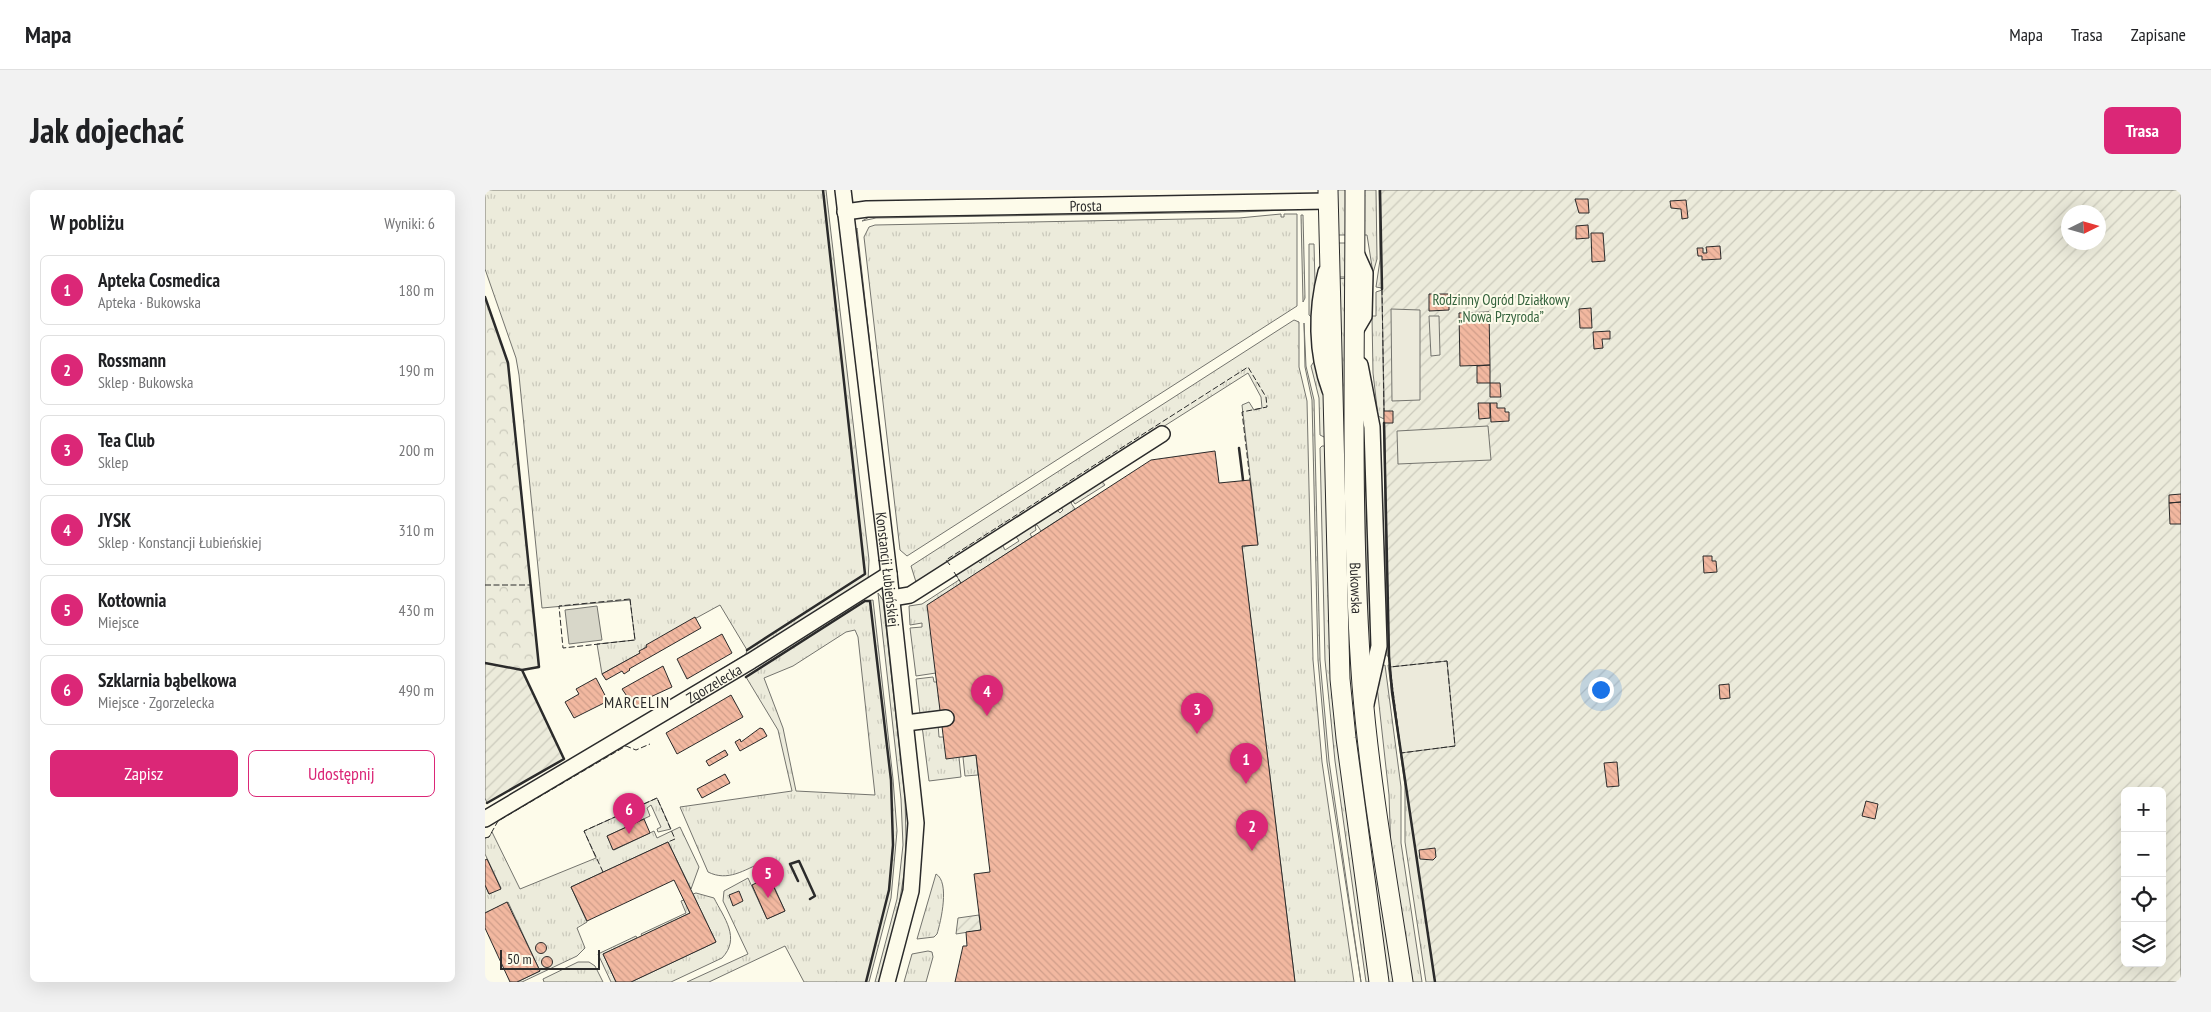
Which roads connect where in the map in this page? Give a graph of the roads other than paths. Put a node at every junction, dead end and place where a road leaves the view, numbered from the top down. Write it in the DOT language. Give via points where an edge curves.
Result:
graph roads {
  1 [pos="843,190"];
  2 [pos="1355,190"];
  3 [pos="1328,195"];
  4 [pos="845,212"];
  5 [pos="1162,434"];
  6 [pos="889,574"];
  7 [pos="892,598"];
  8 [pos="946,718"];
  9 [pos="906,722"];
  10 [pos="485,819"];
  11 [pos="895,948"];
  12 [pos="882,982"];
  13 [pos="887,982"];
  14 [pos="1379,982"];
  15 [pos="1403,982"];
  1 -- 4 [label="street, Konstancji Łubieńskiej"];
  2 -- 15 [label="main road, Bukowska" via="1353,334 1359,618 1365,710"];
  3 -- 4 [label="street, Prosta"];
  3 -- 14 [label="main road, Bukowska" via="1340,679"];
  4 -- 6 [label="street, Konstancji Łubieńskiej"];
  5 -- 7 [label="street" via="910,596"];
  6 -- 7 [label="street, Konstancji Łubieńskiej"];
  6 -- 10 [label="street, Zgorzelecka" via="751,661"];
  7 -- 9 [label="street, Konstancji Łubieńskiej"];
  8 -- 9 [label="street"];
  9 -- 11 [label="street, Konstancji Łubieńskiej" via="916,822 915,862 911,891"];
  11 -- 12 [label="street, Konstancji Łubieńskiej"];
  11 -- 13 [label="street, Konstancji Łubieńskiej"];
}
